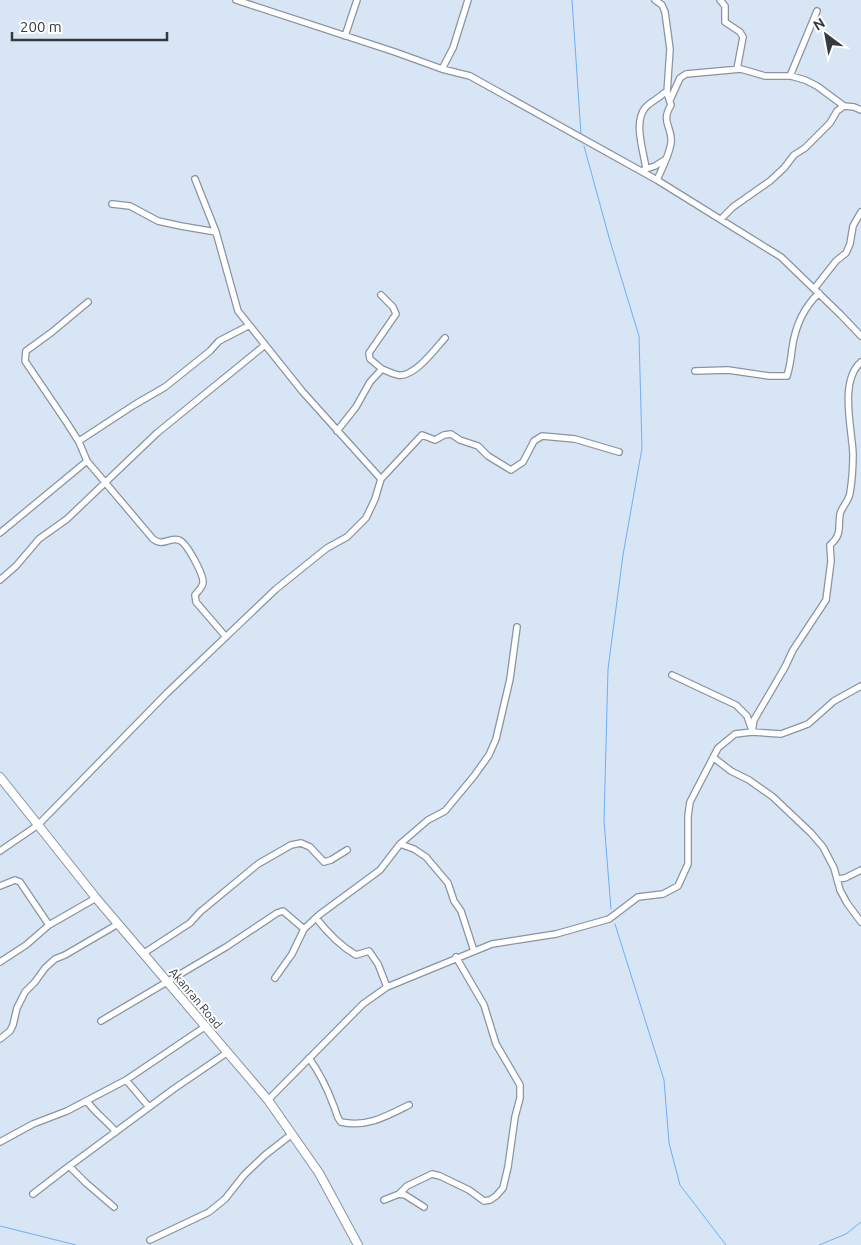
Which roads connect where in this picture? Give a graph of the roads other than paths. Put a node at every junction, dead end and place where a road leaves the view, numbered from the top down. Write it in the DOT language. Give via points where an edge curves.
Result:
graph roads {
  1 [pos="236,0"];
  2 [pos="357,0"];
  3 [pos="468,0"];
  4 [pos="655,0"];
  5 [pos="720,0"];
  6 [pos="817,11"];
  7 [pos="344,36"];
  8 [pos="442,69"];
  9 [pos="737,69"];
  10 [pos="790,76"];
  11 [pos="667,93"];
  12 [pos="670,100"];
  13 [pos="844,106"];
  14 [pos="861,110"];
  15 [pos="666,158"];
  16 [pos="643,170"];
  17 [pos="195,179"];
  18 [pos="657,180"];
  19 [pos="112,204"];
  20 [pos="861,212"];
  21 [pos="721,219"];
  22 [pos="216,232"];
  23 [pos="816,291"];
  24 [pos="381,295"];
  25 [pos="88,302"];
  26 [pos="248,326"];
  27 [pos="861,336"];
  28 [pos="445,338"];
  29 [pos="264,345"];
  30 [pos="861,362"];
  31 [pos="382,369"];
  32 [pos="695,371"];
  33 [pos="337,431"];
  34 [pos="79,441"];
  35 [pos="619,452"];
  36 [pos="87,461"];
  37 [pos="381,479"];
  38 [pos="104,483"];
  39 [pos="0,533"];
  40 [pos="0,580"];
  41 [pos="518,627"];
  42 [pos="226,638"];
  43 [pos="672,675"];
  44 [pos="861,686"];
  45 [pos="752,732"];
  46 [pos="714,758"];
  47 [pos="0,777"];
  48 [pos="38,825"];
  49 [pos="400,844"];
  50 [pos="347,850"];
  51 [pos="0,852"];
  52 [pos="861,870"];
  53 [pos="837,879"];
  54 [pos="1,883"];
  55 [pos="96,898"];
  56 [pos="316,918"];
  57 [pos="861,922"];
  58 [pos="118,924"];
  59 [pos="48,925"];
  60 [pos="304,929"];
  61 [pos="474,951"];
  62 [pos="144,953"];
  63 [pos="456,957"];
  64 [pos="0,962"];
  65 [pos="276,978"];
  66 [pos="168,982"];
  67 [pos="387,987"];
  68 [pos="101,1021"];
  69 [pos="206,1026"];
  70 [pos="0,1039"];
  71 [pos="228,1052"];
  72 [pos="309,1058"];
  73 [pos="126,1080"];
  74 [pos="268,1100"];
  75 [pos="87,1101"];
  76 [pos="409,1105"];
  77 [pos="149,1107"];
  78 [pos="116,1132"];
  79 [pos="292,1134"];
  80 [pos="0,1142"];
  81 [pos="69,1166"];
  82 [pos="33,1194"];
  83 [pos="399,1194"];
  84 [pos="384,1200"];
  85 [pos="424,1206"];
  86 [pos="114,1207"];
  87 [pos="150,1240"];
  88 [pos="358,1245"];
  1 -- 7 [label="street"];
  2 -- 7 [label="street"];
  3 -- 8 [label="street" via="453,48"];
  4 -- 11 [label="street" via="665,12 670,49"];
  5 -- 9 [label="street" via="726,6 725,22 744,37"];
  6 -- 10 [label="street"];
  7 -- 8 [label="street"];
  8 -- 16 [label="street" via="470,76"];
  9 -- 10 [label="street" via="765,76"];
  9 -- 12 [label="street" via="686,74 680,78"];
  10 -- 13 [label="street" via="817,86"];
  11 -- 12 [label="street"];
  11 -- 16 [label="street" via="646,107 641,116"];
  12 -- 15 [label="street" via="666,122 672,141"];
  13 -- 14 [label="street"];
  13 -- 21 [label="street" via="770,181"];
  15 -- 16 [label="street"];
  15 -- 18 [label="street"];
  16 -- 18 [label="street"];
  17 -- 22 [label="street"];
  18 -- 21 [label="street"];
  19 -- 22 [label="street" via="130,206 158,221"];
  20 -- 23 [label="street" via="852,226 846,252"];
  21 -- 23 [label="street" via="781,257"];
  22 -- 26 [label="street" via="238,311"];
  23 -- 27 [label="street"];
  23 -- 32 [label="street" via="798,322 787,376 728,370"];
  24 -- 31 [label="street" via="396,314 369,353 370,359"];
  25 -- 34 [label="street" via="24,355 35,377"];
  26 -- 29 [label="street"];
  26 -- 34 [label="street" via="219,341 165,387"];
  28 -- 31 [label="street" via="419,366 405,375"];
  29 -- 33 [label="street"];
  29 -- 38 [label="street" via="158,433"];
  30 -- 45 [label="street" via="854,368 848,391 853,455 850,495 840,512 837,539 830,545 826,600 792,650 754,720"];
  31 -- 33 [label="street"];
  33 -- 37 [label="street"];
  34 -- 36 [label="street"];
  35 -- 37 [label="street" via="575,439 542,436 534,441 522,462 511,470 478,446 451,434 435,440 422,435"];
  36 -- 38 [label="street"];
  36 -- 39 [label="street"];
  37 -- 42 [label="street" via="366,518 347,537 327,548 276,589"];
  38 -- 40 [label="street" via="67,519 39,539"];
  38 -- 42 [label="street" via="157,542 182,541 204,580 195,595 196,602"];
  41 -- 49 [label="street" via="510,679 489,755 445,811 428,820"];
  42 -- 48 [label="street" via="167,693"];
  43 -- 45 [label="street" via="736,705 747,716"];
  44 -- 45 [label="street" via="834,702 808,724 781,734"];
  45 -- 46 [label="street" via="735,734 718,748"];
  46 -- 53 [label="street" via="773,796 811,833 823,847"];
  46 -- 61 [label="street" via="690,802 688,864 678,886 663,894 638,898 609,919 556,934 492,944"];
  47 -- 48 [label="main road, Akanran Road"];
  48 -- 51 [label="street"];
  48 -- 55 [label="main road, Akanran Road"];
  49 -- 56 [label="street" via="380,870"];
  49 -- 61 [label="street" via="426,857 448,883"];
  50 -- 62 [label="street" via="324,862 301,842 292,845 258,864 190,923"];
  52 -- 53 [label="street"];
  53 -- 57 [label="street" via="847,903"];
  54 -- 59 [label="street" via="20,882"];
  55 -- 58 [label="main road, Akanran Road"];
  55 -- 59 [label="street"];
  56 -- 60 [label="street"];
  56 -- 67 [label="street" via="350,952 356,955 370,951"];
  58 -- 62 [label="main road, Akanran Road"];
  58 -- 70 [label="street" via="55,959 45,968 25,992 10,1031"];
  59 -- 64 [label="street" via="26,946"];
  60 -- 65 [label="street"];
  60 -- 66 [label="street" via="283,911 277,912"];
  61 -- 63 [label="street"];
  62 -- 66 [label="main road, Akanran Road"];
  63 -- 67 [label="street"];
  63 -- 83 [label="street" via="484,1005 496,1044 520,1085 503,1188 490,1200 484,1200 432,1174 406,1186"];
  66 -- 68 [label="street"];
  66 -- 69 [label="main road, Akanran Road"];
  67 -- 72 [label="street" via="363,1004"];
  69 -- 71 [label="main road, Akanran Road"];
  69 -- 73 [label="street"];
  71 -- 74 [label="main road, Akanran Road"];
  71 -- 77 [label="street"];
  72 -- 74 [label="street"];
  72 -- 76 [label="street" via="319,1071 340,1122 372,1122"];
  73 -- 75 [label="street"];
  73 -- 77 [label="street"];
  74 -- 79 [label="main road, Akanran Road"];
  75 -- 78 [label="street"];
  75 -- 80 [label="street"];
  77 -- 78 [label="street"];
  78 -- 81 [label="street"];
  79 -- 87 [label="street" via="244,1174 225,1199 210,1212"];
  79 -- 88 [label="main road, Akanran Road" via="319,1173"];
  81 -- 82 [label="street"];
  81 -- 86 [label="street"];
  83 -- 84 [label="street"];
  83 -- 85 [label="street"];
}
